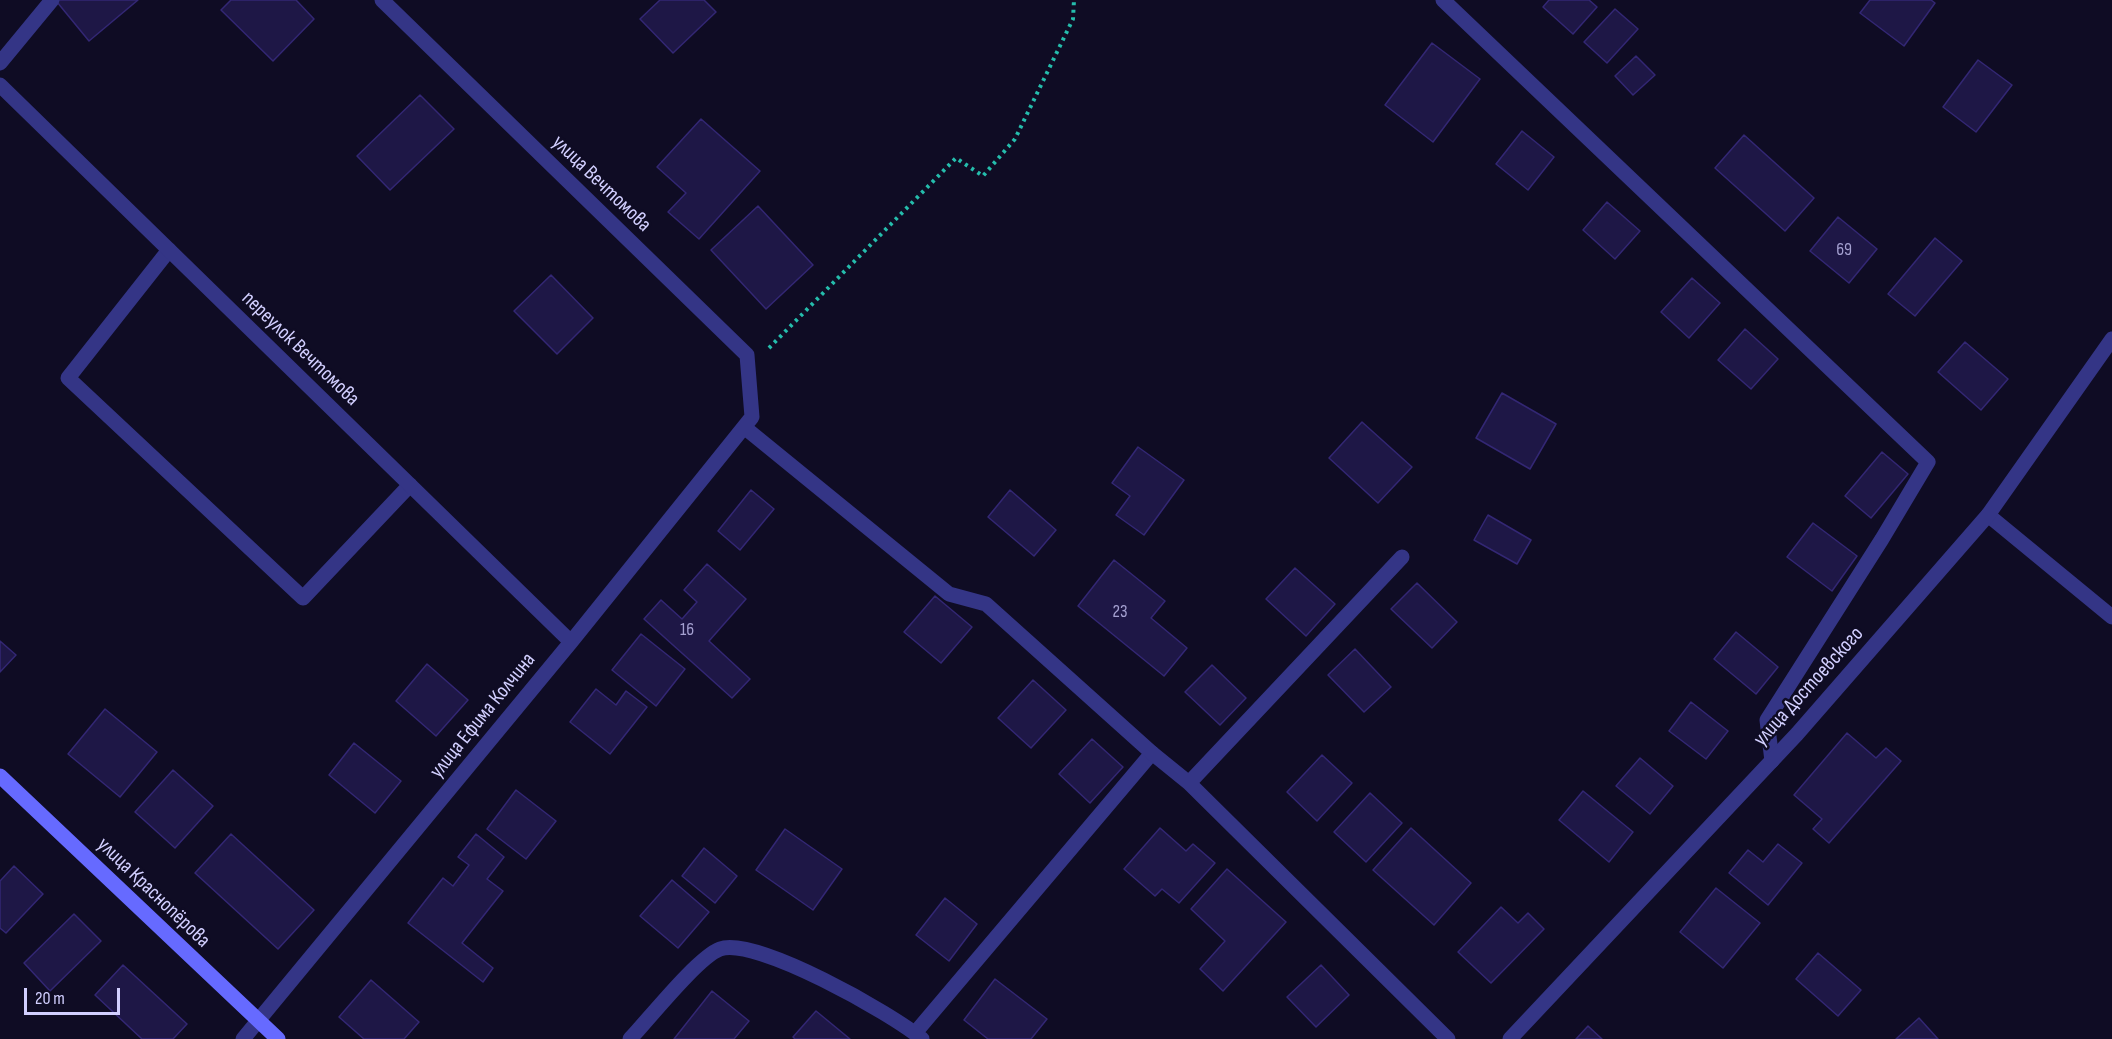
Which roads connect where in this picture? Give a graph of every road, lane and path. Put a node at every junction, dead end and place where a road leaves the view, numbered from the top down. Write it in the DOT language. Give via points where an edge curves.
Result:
graph roads {
  1 [pos="52,0"];
  2 [pos="382,0"];
  3 [pos="1074,0"];
  4 [pos="1443,0"];
  5 [pos="0,63"];
  6 [pos="0,85"];
  7 [pos="169,250"];
  8 [pos="2112,339"];
  9 [pos="747,355"];
  10 [pos="748,422"];
  11 [pos="410,485"];
  12 [pos="1988,515"];
  13 [pos="1402,557"];
  14 [pos="2112,617"];
  15 [pos="571,642"];
  16 [pos="1152,753"];
  17 [pos="1772,760"];
  18 [pos="0,777"];
  19 [pos="1189,783"];
  20 [pos="259,1023"];
  21 [pos="918,1036"];
  22 [pos="243,1039"];
  23 [pos="278,1039"];
  24 [pos="630,1039"];
  25 [pos="1448,1039"];
  26 [pos="1510,1039"];
  1 -- 5 [label="street"];
  2 -- 9 [label="street, улица Вечтомова"];
  3 -- 9 [label="path" via="1073,19 1015,139 983,176 956,158 764,353"];
  4 -- 17 [label="street" via="1928,462 1767,720"];
  6 -- 7 [label="street, переулок Вечтомова"];
  7 -- 11 [label="street, переулок Вечтомова"];
  7 -- 11 [label="street" via="68,378 303,598"];
  8 -- 12 [label="street, улица Достоевского"];
  9 -- 10 [label="street"];
  10 -- 15 [label="street, улица Ефима Колчина"];
  10 -- 16 [label="street" via="950,594 986,604"];
  11 -- 15 [label="street, переулок Вечтомова"];
  12 -- 14 [label="street"];
  12 -- 17 [label="street, улица Достоевского"];
  13 -- 19 [label="street"];
  15 -- 20 [label="street, улица Ефима Колчина"];
  16 -- 19 [label="street"];
  16 -- 21 [label="street"];
  17 -- 26 [label="street, улица Достоевского"];
  18 -- 20 [label="main road, улица Краснопёрова"];
  19 -- 25 [label="street"];
  20 -- 22 [label="street, улица Ефима Колчина"];
  20 -- 23 [label="main road, улица Краснопёрова"];
  21 -- 24 [label="street" via="822,977 750,949 722,948 704,958"];
}
